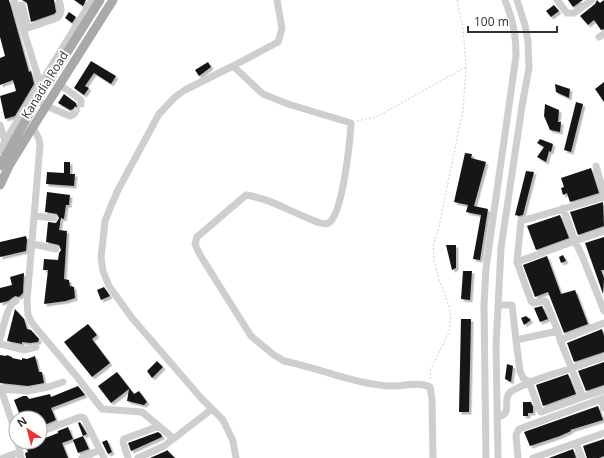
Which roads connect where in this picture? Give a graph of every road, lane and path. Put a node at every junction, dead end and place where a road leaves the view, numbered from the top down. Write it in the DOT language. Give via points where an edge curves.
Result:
graph roads {
  1 [pos="59,0"];
  2 [pos="92,0"];
  3 [pos="100,0"];
  4 [pos="114,0"];
  5 [pos="277,0"];
  6 [pos="457,0"];
  7 [pos="505,0"];
  8 [pos="517,0"];
  9 [pos="557,0"];
  10 [pos="592,0"];
  11 [pos="18,3"];
  12 [pos="233,66"];
  13 [pos="466,67"];
  14 [pos="59,84"];
  15 [pos="42,87"];
  16 [pos="36,100"];
  17 [pos="81,104"];
  18 [pos="46,106"];
  19 [pos="74,114"];
  20 [pos="351,123"];
  21 [pos="0,125"];
  22 [pos="33,127"];
  23 [pos="5,140"];
  24 [pos="4,151"];
  25 [pos="0,166"];
  26 [pos="596,166"];
  27 [pos="0,185"];
  28 [pos="604,193"];
  29 [pos="604,196"];
  30 [pos="563,208"];
  31 [pos="35,216"];
  32 [pos="54,218"];
  33 [pos="604,231"];
  34 [pos="575,241"];
  35 [pos="32,244"];
  36 [pos="56,249"];
  37 [pos="517,262"];
  38 [pos="16,301"];
  39 [pos="498,305"];
  40 [pos="604,311"];
  41 [pos="604,324"];
  42 [pos="558,330"];
  43 [pos="0,339"];
  44 [pos="516,340"];
  45 [pos="560,340"];
  46 [pos="0,344"];
  47 [pos="36,347"];
  48 [pos="604,357"];
  49 [pos="572,368"];
  50 [pos="63,382"];
  51 [pos="529,382"];
  52 [pos="430,387"];
  53 [pos="1,388"];
  54 [pos="604,390"];
  55 [pos="583,397"];
  56 [pos="602,399"];
  57 [pos="604,408"];
  58 [pos="212,409"];
  59 [pos="8,410"];
  60 [pos="497,417"];
  61 [pos="159,426"];
  62 [pos="48,429"];
  63 [pos="604,433"];
  64 [pos="173,438"];
  65 [pos="576,443"];
  66 [pos="100,450"];
  67 [pos="20,455"];
  68 [pos="3,458"];
  69 [pos="82,458"];
  70 [pos="104,458"];
  71 [pos="128,458"];
  72 [pos="138,458"];
  73 [pos="236,458"];
  74 [pos="433,458"];
  75 [pos="486,458"];
  76 [pos="498,458"];
  77 [pos="518,458"];
  78 [pos="533,458"];
  79 [pos="582,458"];
  1 -- 11 [label="street" via="60,16 28,28"];
  2 -- 15 [label="street"];
  3 -- 15 [label="main road, Kanadia Road"];
  4 -- 14 [label="main road, Kanadia Road"];
  5 -- 12 [label="street" via="282,29 278,42"];
  6 -- 13 [label="path" via="463,27"];
  7 -- 75 [label="street" via="513,20 516,56 486,268"];
  8 -- 39 [label="street" via="526,25 529,68 501,248"];
  9 -- 10 [label="street" via="570,14"];
  11 -- 15 [label="street"];
  12 -- 20 [label="street" via="263,94"];
  12 -- 58 [label="street" via="185,90 159,114 110,206 105,221 101,258 103,271 113,293 141,329"];
  13 -- 20 [label="path" via="376,117"];
  13 -- 52 [label="path" via="463,110 440,227 433,246 434,260 451,319 449,332 431,369"];
  14 -- 17 [label="street" via="81,100"];
  14 -- 18 [label="main road, Kanadia Road"];
  15 -- 16 [label="main road, Kanadia Road"];
  15 -- 23 [label="street"];
  16 -- 18 [label="street"];
  16 -- 24 [label="main road, Kanadia Road"];
  18 -- 19 [label="street" via="70,116"];
  18 -- 22 [label="main road, Kanadia Road"];
  20 -- 52 [label="street" via="338,208 331,221 322,224 256,196 246,195 197,237 195,244 251,336 274,355 358,381 387,386 423,384"];
  21 -- 23 [label="street"];
  22 -- 27 [label="main road, Kanadia Road"];
  22 -- 31 [label="street" via="40,145"];
  23 -- 24 [label="street"];
  24 -- 25 [label="main road, Kanadia Road"];
  26 -- 28 [label="street"];
  29 -- 30 [label="street"];
  30 -- 34 [label="street"];
  30 -- 37 [label="street" via="521,221"];
  31 -- 32 [label="street"];
  31 -- 35 [label="street"];
  33 -- 34 [label="street"];
  34 -- 37 [label="street"];
  34 -- 40 [label="street"];
  35 -- 36 [label="street"];
  35 -- 61 [label="street" via="27,301 28,315 32,323 102,409 142,412"];
  37 -- 42 [label="street" via="531,301 546,302"];
  38 -- 43 [label="street" via="9,308"];
  39 -- 44 [label="street" via="512,305"];
  39 -- 60 [label="street"];
  41 -- 45 [label="street"];
  42 -- 44 [label="street"];
  42 -- 45 [label="street"];
  44 -- 51 [label="street" via="520,371 523,378"];
  45 -- 49 [label="street"];
  46 -- 47 [label="street" via="24,350"];
  48 -- 49 [label="street"];
  49 -- 51 [label="street"];
  49 -- 55 [label="street"];
  50 -- 53 [label="street" via="28,391"];
  51 -- 55 [label="street" via="541,412"];
  51 -- 60 [label="street" via="508,394 507,411"];
  52 -- 74 [label="street"];
  53 -- 59 [label="street"];
  54 -- 55 [label="street"];
  56 -- 57 [label="street"];
  56 -- 77 [label="street" via="519,429 516,434"];
  58 -- 64 [label="street"];
  58 -- 73 [label="street" via="223,420 233,441"];
  60 -- 76 [label="street"];
  61 -- 64 [label="street"];
  61 -- 71 [label="street" via="124,439"];
  62 -- 66 [label="street" via="82,417"];
  63 -- 65 [label="street"];
  64 -- 72 [label="street" via="164,446"];
  65 -- 78 [label="street"];
  65 -- 79 [label="street"];
  66 -- 69 [label="street"];
  66 -- 70 [label="street"];
  67 -- 68 [label="street"];
}
